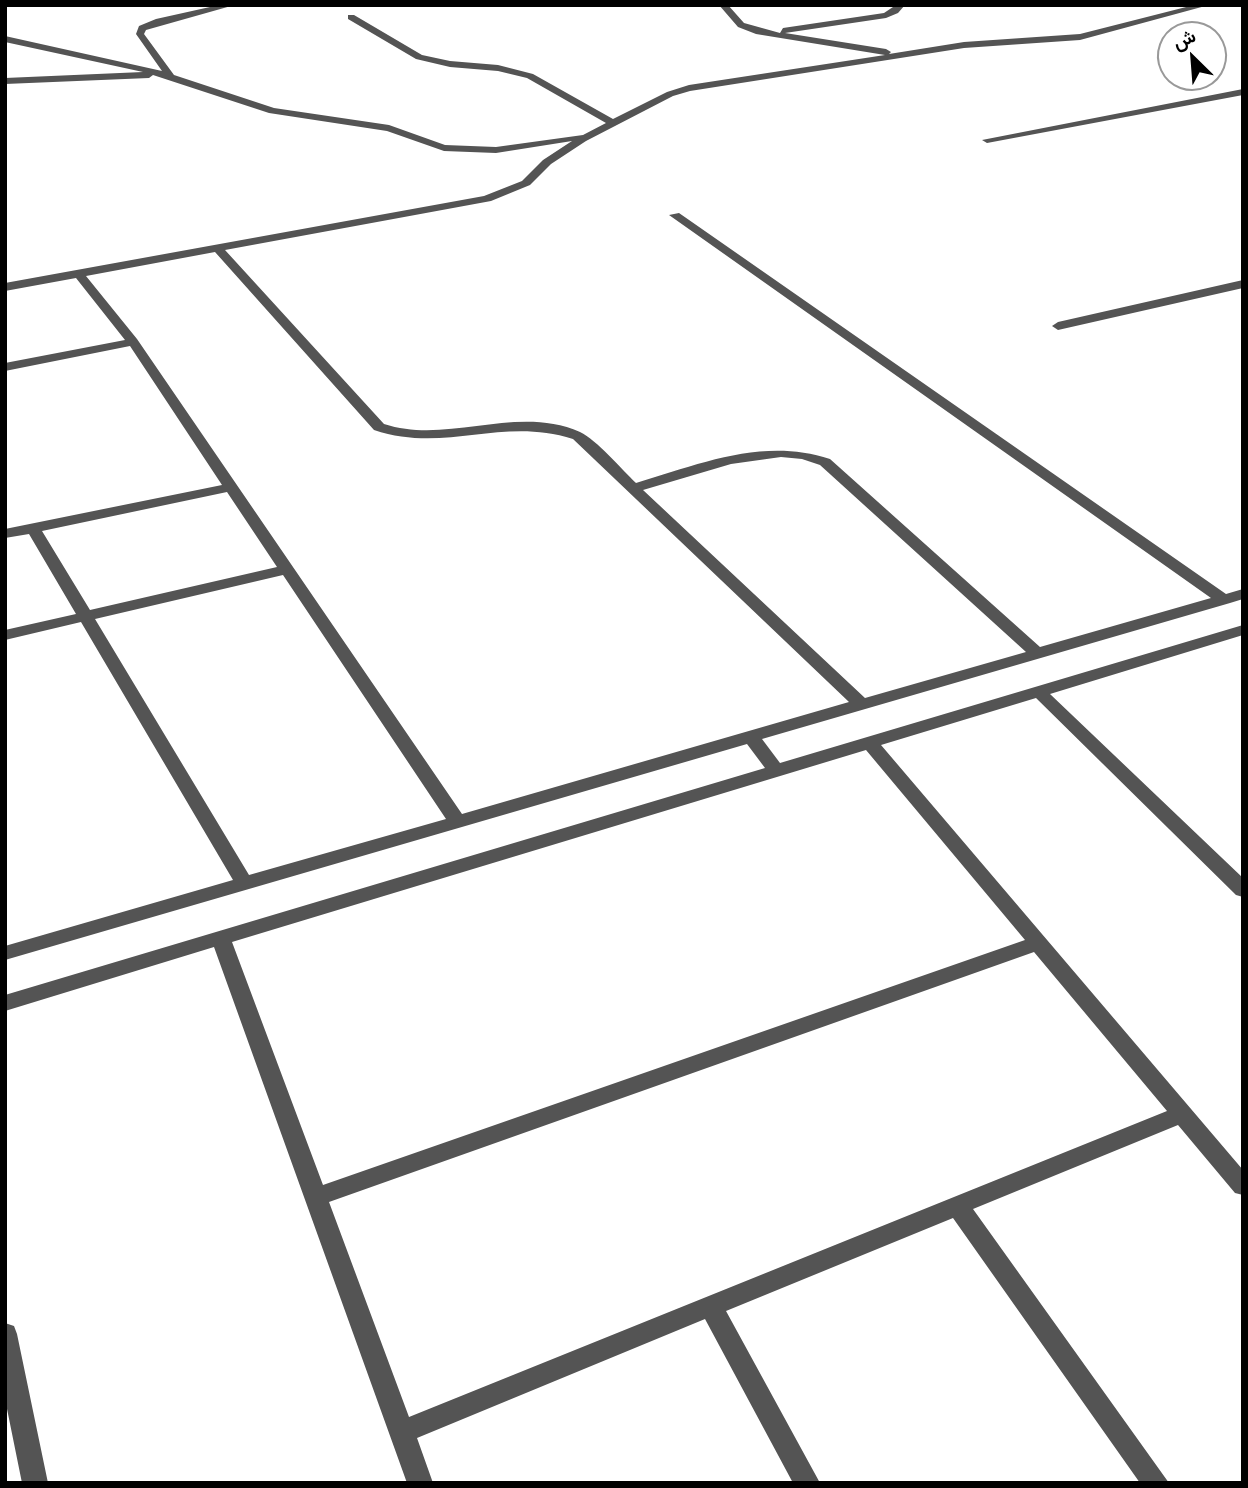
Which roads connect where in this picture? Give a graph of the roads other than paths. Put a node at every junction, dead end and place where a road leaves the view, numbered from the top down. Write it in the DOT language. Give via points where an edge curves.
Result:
graph roads {
  1 [pos="723,5"];
  2 [pos="901,5"];
  3 [pos="1205,5"];
  4 [pos="227,6"];
  5 [pos="351,17"];
  6 [pos="766,34"];
  7 [pos="5,38"];
  8 [pos="903,55"];
  9 [pos="167,75"];
  10 [pos="5,82"];
  11 [pos="1243,92"];
  12 [pos="613,123"];
  13 [pos="589,136"];
  14 [pos="987,140"];
  15 [pos="675,215"];
  16 [pos="218,249"];
  17 [pos="79,274"];
  18 [pos="1243,284"];
  19 [pos="5,287"];
  20 [pos="1058,326"];
  21 [pos="133,342"];
  22 [pos="5,367"];
  23 [pos="232,486"];
  24 [pos="634,488"];
  25 [pos="33,528"];
  26 [pos="5,534"];
  27 [pos="287,569"];
  28 [pos="1243,594"];
  29 [pos="1224,600"];
  30 [pos="86,616"];
  31 [pos="1243,630"];
  32 [pos="5,635"];
  33 [pos="1038,654"];
  34 [pos="1038,691"];
  35 [pos="862,705"];
  36 [pos="751,737"];
  37 [pos="869,742"];
  38 [pos="776,770"];
  39 [pos="458,822"];
  40 [pos="245,884"];
  41 [pos="1243,890"];
  42 [pos="221,938"];
  43 [pos="1038,943"];
  44 [pos="5,953"];
  45 [pos="5,1003"];
  46 [pos="1182,1114"];
  47 [pos="1243,1186"];
  48 [pos="314,1198"];
  49 [pos="958,1207"];
  50 [pos="711,1307"];
  51 [pos="5,1335"];
  52 [pos="401,1432"];
  53 [pos="34,1483"];
  54 [pos="420,1483"];
  55 [pos="807,1483"];
  56 [pos="1156,1483"];
  1 -- 6 [label="street" via="741,25"];
  2 -- 6 [label="street" via="886,15"];
  3 -- 8 [label="street" via="1087,36"];
  4 -- 9 [label="street" via="159,21 140,31"];
  5 -- 12 [label="street" via="419,57 530,76"];
  6 -- 8 [label="street"];
  7 -- 9 [label="street"];
  8 -- 12 [label="street" via="689,89"];
  9 -- 10 [label="street"];
  9 -- 13 [label="street" via="260,108 375,125 444,148 496,150"];
  11 -- 14 [label="street"];
  12 -- 13 [label="street"];
  13 -- 16 [label="street" via="547,162 526,183 487,200"];
  15 -- 29 [label="street"];
  16 -- 17 [label="street"];
  16 -- 24 [label="street" via="379,427 416,437 511,424 548,426 578,436"];
  17 -- 19 [label="street"];
  17 -- 21 [label="street"];
  18 -- 20 [label="street"];
  21 -- 22 [label="street"];
  21 -- 23 [label="street"];
  23 -- 25 [label="street"];
  23 -- 27 [label="street"];
  24 -- 33 [label="street" via="761,452 816,457"];
  24 -- 35 [label="street"];
  25 -- 26 [label="street"];
  25 -- 30 [label="street"];
  27 -- 30 [label="street"];
  27 -- 39 [label="street"];
  28 -- 29 [label="street"];
  29 -- 33 [label="street"];
  30 -- 32 [label="street"];
  30 -- 40 [label="street"];
  31 -- 34 [label="street"];
  33 -- 35 [label="street"];
  34 -- 37 [label="street"];
  34 -- 41 [label="street"];
  35 -- 36 [label="street"];
  36 -- 38 [label="street"];
  36 -- 39 [label="street"];
  37 -- 38 [label="street"];
  37 -- 43 [label="street"];
  38 -- 42 [label="street"];
  39 -- 40 [label="street"];
  40 -- 44 [label="street"];
  42 -- 45 [label="street"];
  42 -- 48 [label="street"];
  43 -- 46 [label="street"];
  43 -- 48 [label="street"];
  46 -- 47 [label="street"];
  46 -- 49 [label="street"];
  48 -- 52 [label="street"];
  49 -- 50 [label="street"];
  49 -- 56 [label="street"];
  50 -- 52 [label="street"];
  50 -- 55 [label="street"];
  51 -- 53 [label="street"];
  52 -- 54 [label="street"];
}
